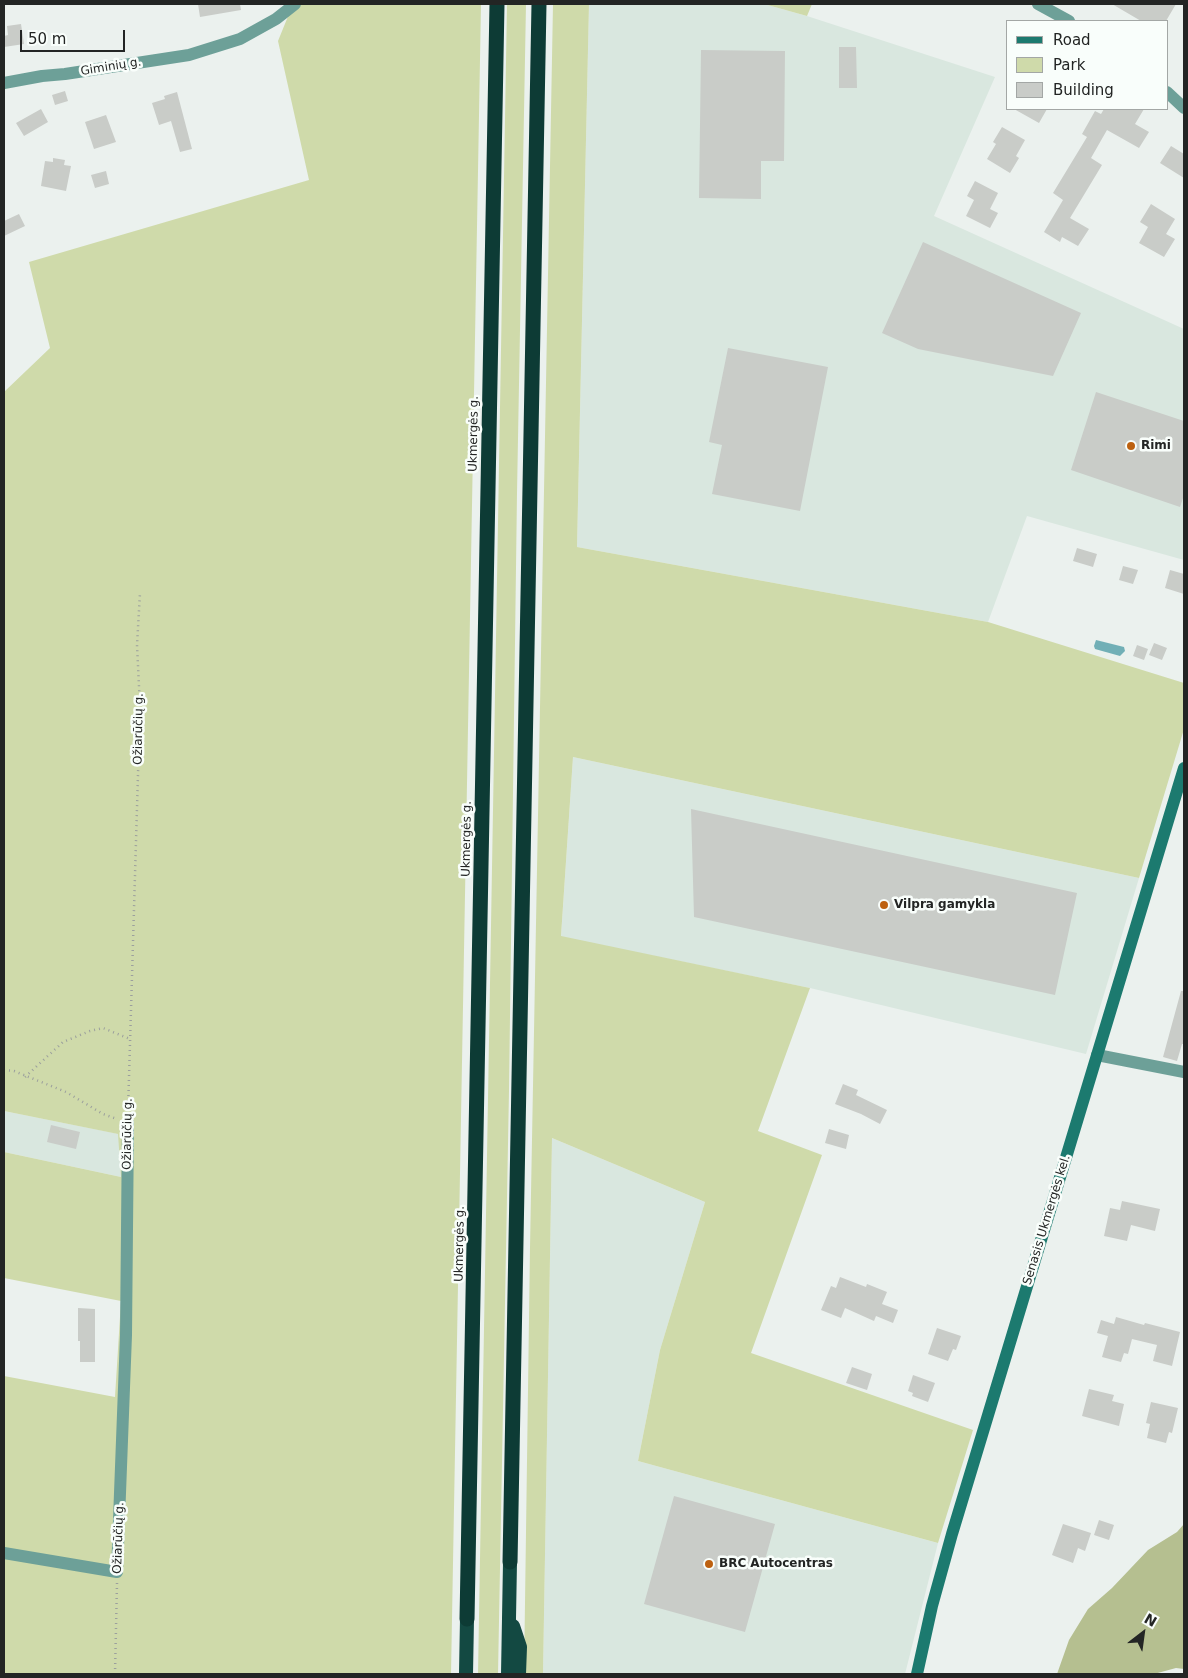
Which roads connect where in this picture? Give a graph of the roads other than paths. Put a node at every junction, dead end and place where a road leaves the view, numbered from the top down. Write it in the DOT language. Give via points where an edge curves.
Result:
graph roads {
  1 [pos="295,4"];
  2 [pos="497,4"];
  3 [pos="539,4"];
  4 [pos="1038,4"];
  5 [pos="1067,20"];
  6 [pos="4,83"];
  7 [pos="1168,93"];
  8 [pos="1184,108"];
  9 [pos="1184,768"];
  10 [pos="1097,1055"];
  11 [pos="1184,1072"];
  12 [pos="128,1123"];
  13 [pos="4,1554"];
  14 [pos="510,1562"];
  15 [pos="509,1614"];
  16 [pos="467,1619"];
  17 [pos="466,1674"];
  18 [pos="508,1674"];
  19 [pos="519,1674"];
  20 [pos="917,1674"];
  1 -- 6 [label="street, Giminių g." via="276,20 240,39 189,55"];
  2 -- 16 [label="highway, Ukmergės g."];
  3 -- 14 [label="highway"];
  4 -- 5 [label="street"];
  7 -- 8 [label="street"];
  9 -- 10 [label="main road, Senasis Ukmergės kel."];
  10 -- 11 [label="street"];
  10 -- 20 [label="main road, Senasis Ukmergės kel." via="952,1534"];
  12 -- 13 [label="street, Ožiarūčių g." via="125,1378 117,1572"];
  14 -- 15 [label="highway"];
  15 -- 18 [label="highway"];
  15 -- 19 [label="highway" via="520,1647"];
  16 -- 17 [label="highway, Ukmergės g."];
}
